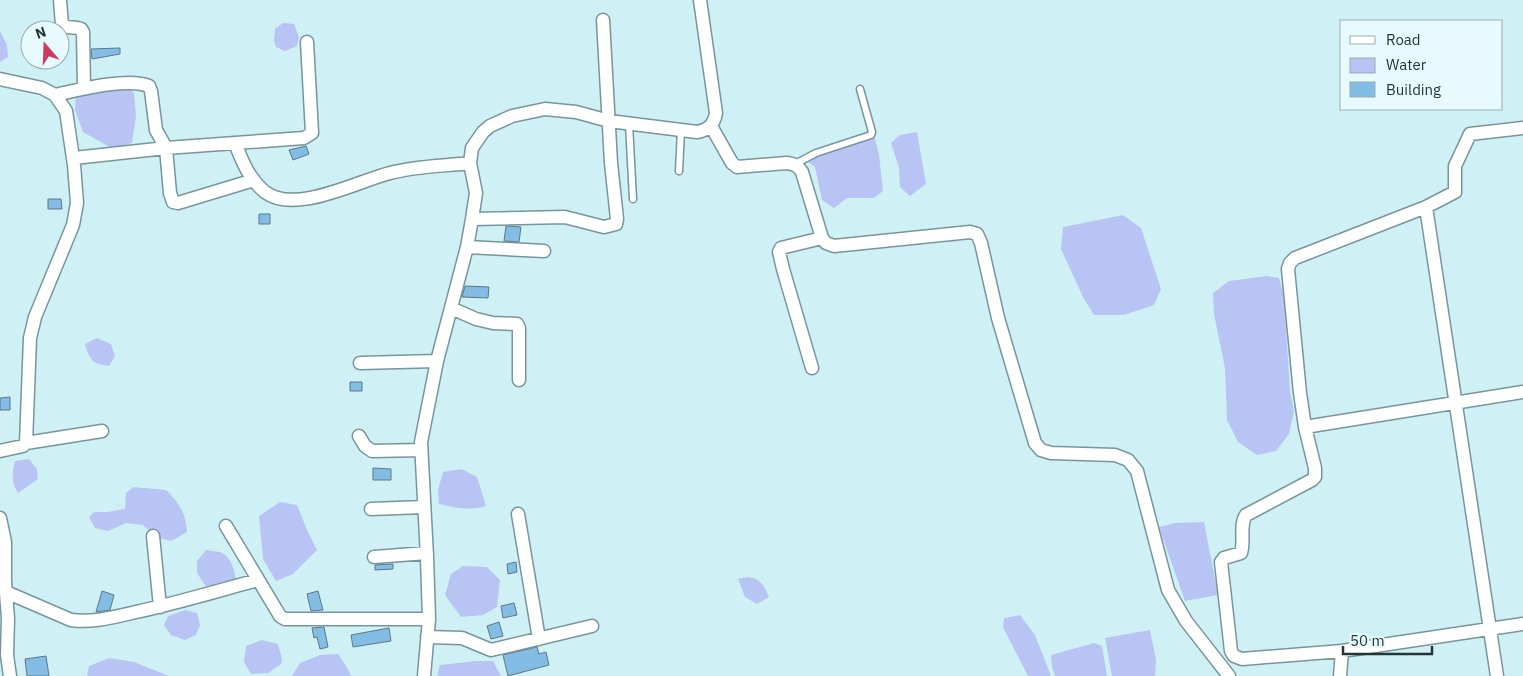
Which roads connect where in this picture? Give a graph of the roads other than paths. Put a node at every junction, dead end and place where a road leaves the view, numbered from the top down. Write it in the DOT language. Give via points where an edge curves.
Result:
graph roads {
  1 [pos="60,0"];
  2 [pos="700,0"];
  3 [pos="604,20"];
  4 [pos="307,42"];
  5 [pos="0,79"];
  6 [pos="84,88"];
  7 [pos="860,89"];
  8 [pos="55,95"];
  9 [pos="609,121"];
  10 [pos="629,124"];
  11 [pos="711,126"];
  12 [pos="1523,128"];
  13 [pos="680,130"];
  14 [pos="235,143"];
  15 [pos="166,148"];
  16 [pos="74,158"];
  17 [pos="470,163"];
  18 [pos="795,164"];
  19 [pos="680,171"];
  20 [pos="254,180"];
  21 [pos="633,199"];
  22 [pos="1426,207"];
  23 [pos="472,219"];
  24 [pos="822,238"];
  25 [pos="467,248"];
  26 [pos="544,251"];
  27 [pos="451,308"];
  28 [pos="436,361"];
  29 [pos="360,363"];
  30 [pos="812,368"];
  31 [pos="519,380"];
  32 [pos="1523,392"];
  33 [pos="1455,402"];
  34 [pos="1305,427"];
  35 [pos="102,431"];
  36 [pos="359,436"];
  37 [pos="26,443"];
  38 [pos="421,450"];
  39 [pos="0,451"];
  40 [pos="424,507"];
  41 [pos="371,509"];
  42 [pos="518,514"];
  43 [pos="0,518"];
  44 [pos="226,526"];
  45 [pos="153,536"];
  46 [pos="427,552"];
  47 [pos="374,557"];
  48 [pos="258,580"];
  49 [pos="6,592"];
  50 [pos="160,607"];
  51 [pos="429,619"];
  52 [pos="1523,624"];
  53 [pos="592,626"];
  54 [pos="1490,629"];
  55 [pos="427,637"];
  56 [pos="539,639"];
  57 [pos="1342,651"];
  58 [pos="10,676"];
  59 [pos="424,676"];
  60 [pos="1229,676"];
  61 [pos="1340,676"];
  62 [pos="1497,676"];
  1 -- 6 [label="street" via="62,25 83,32"];
  2 -- 11 [label="street" via="716,113"];
  3 -- 9 [label="street"];
  4 -- 14 [label="street" via="312,133 304,138"];
  5 -- 8 [label="street" via="42,88"];
  6 -- 8 [label="street"];
  6 -- 15 [label="street" via="135,82 149,86 156,130"];
  7 -- 18 [label="lane" via="871,135 816,153"];
  8 -- 16 [label="street" via="66,111"];
  9 -- 10 [label="street"];
  9 -- 17 [label="street" via="566,110 536,110 512,116 483,132 472,148"];
  9 -- 23 [label="street" via="616,224 604,227 565,217"];
  10 -- 13 [label="street"];
  10 -- 21 [label="lane"];
  11 -- 13 [label="street" via="705,131"];
  11 -- 18 [label="street" via="737,167"];
  12 -- 22 [label="street" via="1470,134 1455,166 1455,192"];
  13 -- 19 [label="lane"];
  14 -- 15 [label="street"];
  14 -- 20 [label="street"];
  15 -- 16 [label="street"];
  15 -- 20 [label="street" via="173,202"];
  16 -- 37 [label="street" via="77,203 74,219 35,317 30,338"];
  17 -- 20 [label="street" via="388,173 332,193 291,200 276,198"];
  17 -- 23 [label="street" via="476,193"];
  18 -- 24 [label="street" via="802,172"];
  22 -- 33 [label="street"];
  22 -- 34 [label="street" via="1295,258 1290,263 1289,288"];
  23 -- 25 [label="street"];
  24 -- 30 [label="street" via="785,246 779,252"];
  24 -- 60 [label="street" via="834,246 970,232 977,234 1035,443 1041,450 1051,453 1115,455 1128,460 1137,471 1168,590 1186,621"];
  25 -- 26 [label="street"];
  25 -- 27 [label="street"];
  27 -- 28 [label="street"];
  27 -- 31 [label="street" via="476,319 516,324 519,328"];
  28 -- 29 [label="street"];
  28 -- 38 [label="street"];
  32 -- 33 [label="street"];
  33 -- 34 [label="street"];
  33 -- 54 [label="street"];
  34 -- 57 [label="street" via="1315,477 1246,515 1241,553 1221,562 1231,651 1242,659"];
  35 -- 37 [label="street"];
  36 -- 38 [label="street" via="372,451"];
  37 -- 39 [label="street"];
  38 -- 40 [label="street"];
  40 -- 41 [label="street"];
  40 -- 46 [label="street"];
  42 -- 56 [label="street"];
  43 -- 49 [label="street" via="5,542"];
  44 -- 48 [label="street"];
  45 -- 50 [label="street"];
  46 -- 47 [label="street"];
  46 -- 51 [label="street"];
  48 -- 50 [label="street"];
  48 -- 51 [label="street" via="285,619"];
  49 -- 50 [label="street" via="82,622"];
  49 -- 58 [label="street"];
  51 -- 55 [label="street"];
  52 -- 54 [label="street"];
  53 -- 56 [label="street"];
  54 -- 57 [label="street"];
  54 -- 62 [label="street"];
  55 -- 56 [label="street" via="462,638 490,650"];
  55 -- 59 [label="street"];
  57 -- 61 [label="street"];
}
